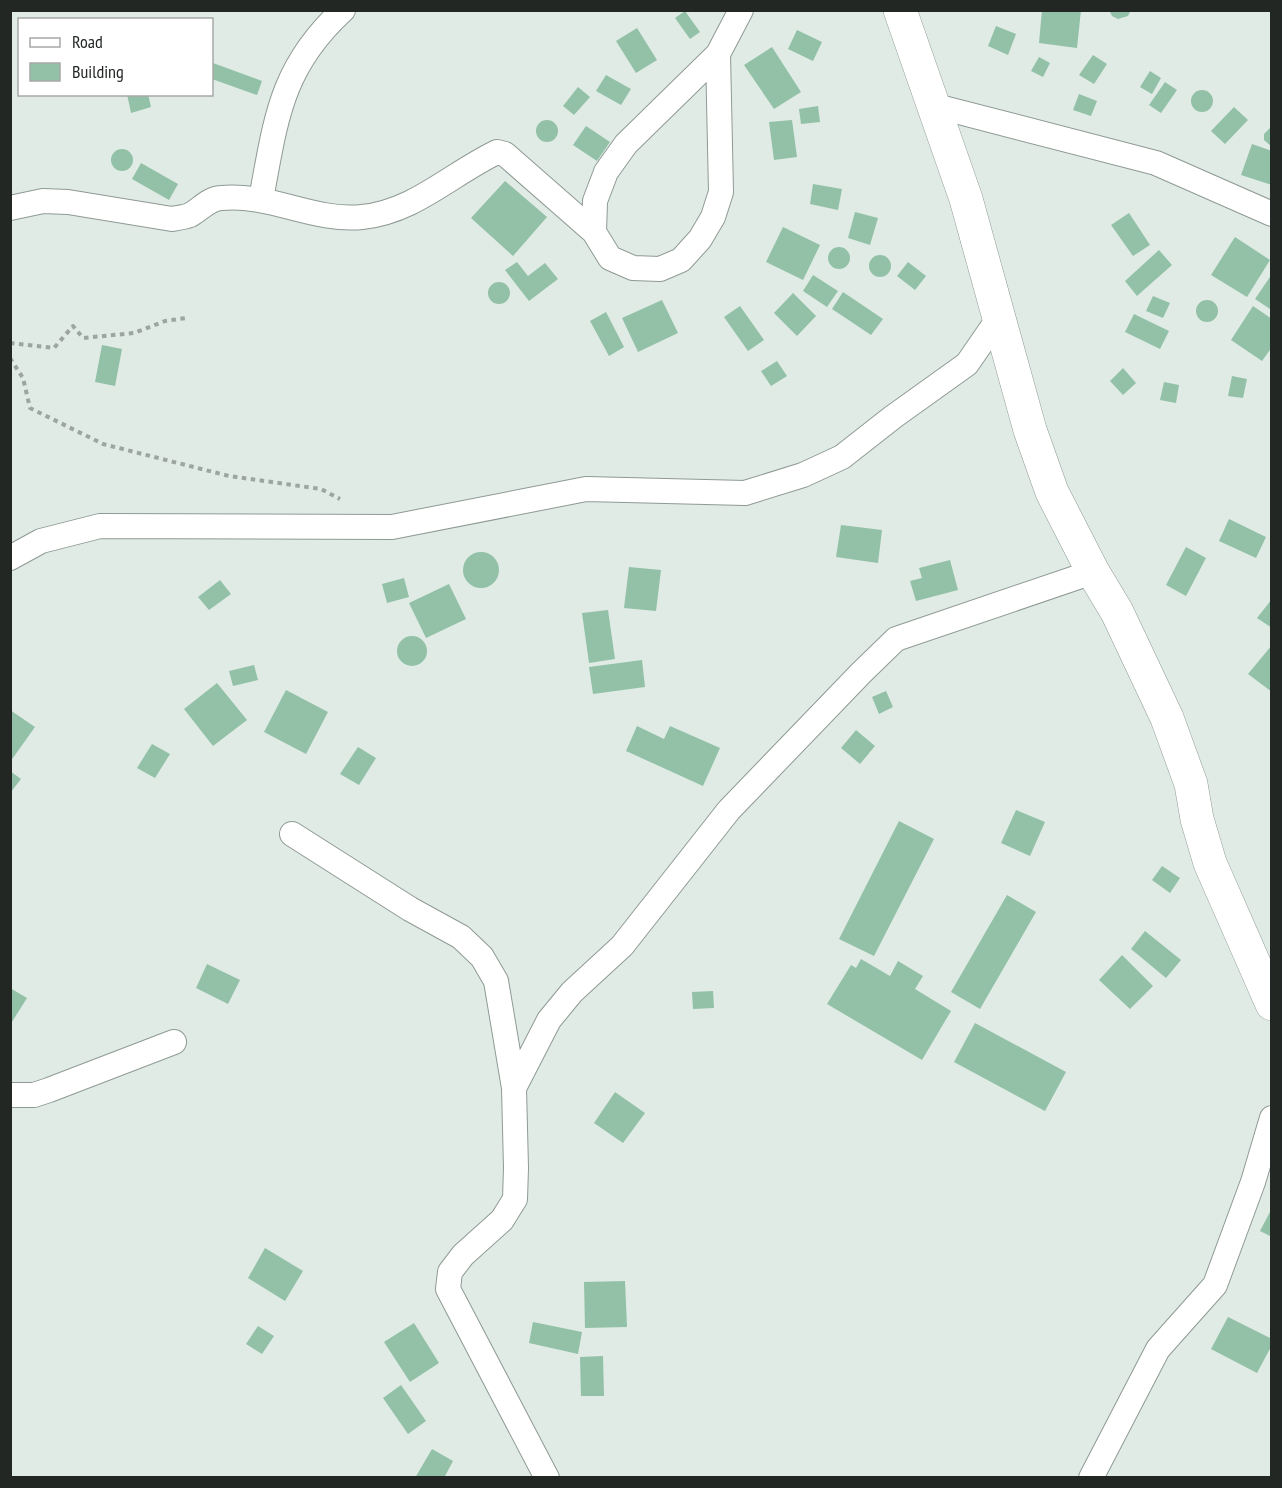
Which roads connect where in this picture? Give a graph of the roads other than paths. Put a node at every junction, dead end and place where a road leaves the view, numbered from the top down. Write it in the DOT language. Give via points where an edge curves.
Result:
graph roads {
  1 [pos="343,10"];
  2 [pos="741,10"];
  3 [pos="900,10"];
  4 [pos="718,54"];
  5 [pos="932,105"];
  6 [pos="261,199"];
  7 [pos="10,208"];
  8 [pos="1272,214"];
  9 [pos="594,232"];
  10 [pos="998,319"];
  11 [pos="10,558"];
  12 [pos="1094,572"];
  13 [pos="292,834"];
  14 [pos="1272,1004"];
  15 [pos="174,1041"];
  16 [pos="514,1088"];
  17 [pos="10,1095"];
  18 [pos="1272,1118"];
  19 [pos="547,1478"];
  20 [pos="1091,1478"];
  1 -- 6 [label="street" via="324,28 291,77 278,110"];
  2 -- 4 [label="street"];
  3 -- 5 [label="street"];
  4 -- 9 [label="street" via="626,144 606,172 595,201"];
  4 -- 9 [label="street" via="721,192 700,240 681,260 660,269 633,268 610,258"];
  5 -- 8 [label="street" via="1156,164"];
  5 -- 10 [label="street" via="966,199"];
  6 -- 7 [label="street" via="220,197 188,216 172,219 68,202 43,201"];
  6 -- 9 [label="street" via="325,215 361,217 396,209 427,195 496,152 505,154"];
  10 -- 11 [label="street" via="967,364 842,458 745,493 586,489 392,527 100,526 41,541"];
  10 -- 12 [label="street" via="1052,492"];
  12 -- 14 [label="street" via="1167,718 1191,784 1210,863"];
  12 -- 16 [label="street" via="896,639 729,810 622,946 572,992 549,1020"];
  13 -- 16 [label="street" via="410,909 461,936 482,957 496,981"];
  15 -- 17 [label="street" via="34,1095"];
  16 -- 19 [label="street" via="515,1199 502,1220 450,1272 448,1289"];
  18 -- 20 [label="street" via="1215,1285 1158,1349"];
}
